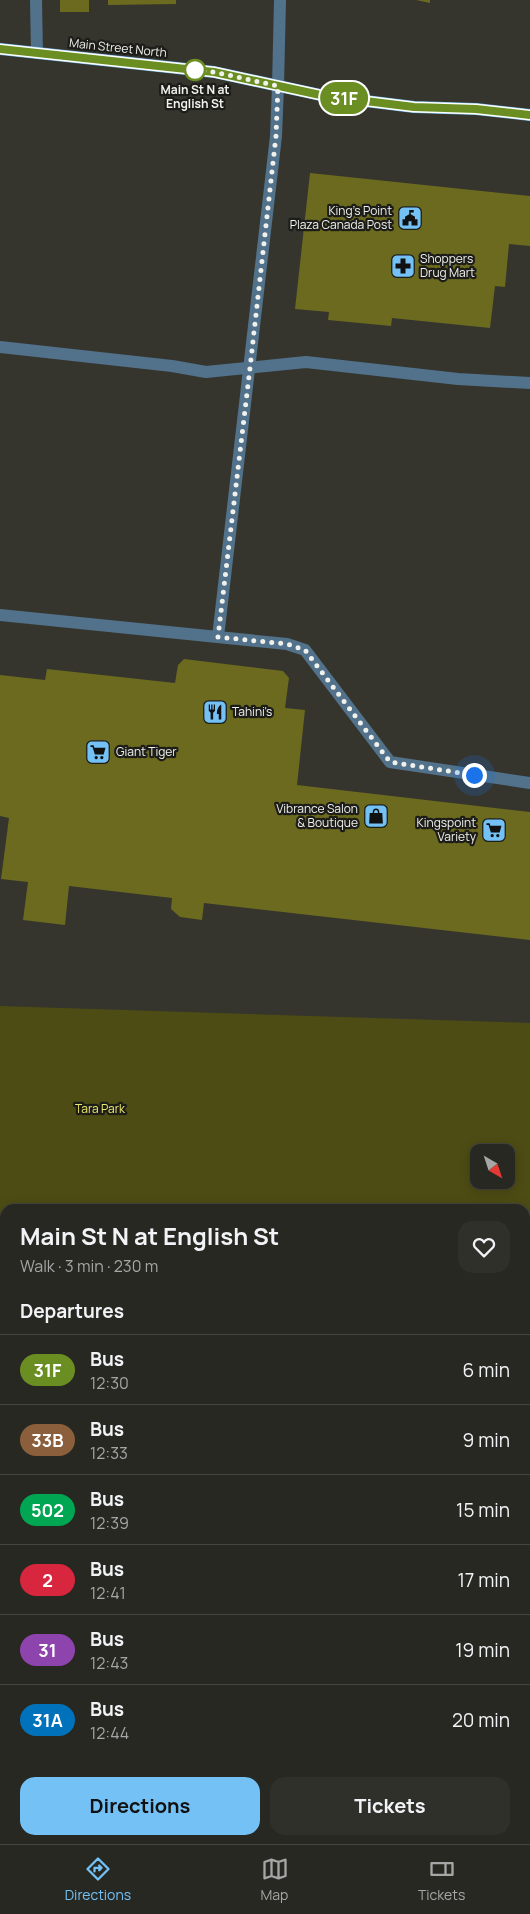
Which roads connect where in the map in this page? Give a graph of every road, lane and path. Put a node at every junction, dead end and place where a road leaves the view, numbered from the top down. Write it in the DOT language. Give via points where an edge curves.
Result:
graph roads {
  1 [pos="36,0"];
  2 [pos="280,0"];
  3 [pos="0,49"];
  4 [pos="37,53"];
  5 [pos="278,86"];
  6 [pos="530,115"];
  7 [pos="0,347"];
  8 [pos="250,368"];
  9 [pos="530,384"];
  10 [pos="0,615"];
  11 [pos="218,637"];
  12 [pos="530,783"];
  1 -- 4 [label="street"];
  2 -- 5 [label="street"];
  3 -- 4 [label="main road, Main Street North"];
  4 -- 5 [label="main road, Main Street North" via="214,72"];
  5 -- 6 [label="main road, Main Street North" via="325,96 404,106"];
  5 -- 8 [label="street" via="276,136"];
  7 -- 8 [label="street" via="206,372"];
  8 -- 9 [label="street" via="306,362"];
  8 -- 11 [label="street"];
  10 -- 11 [label="street"];
  11 -- 12 [label="street" via="287,644 305,650 390,762"];
}
